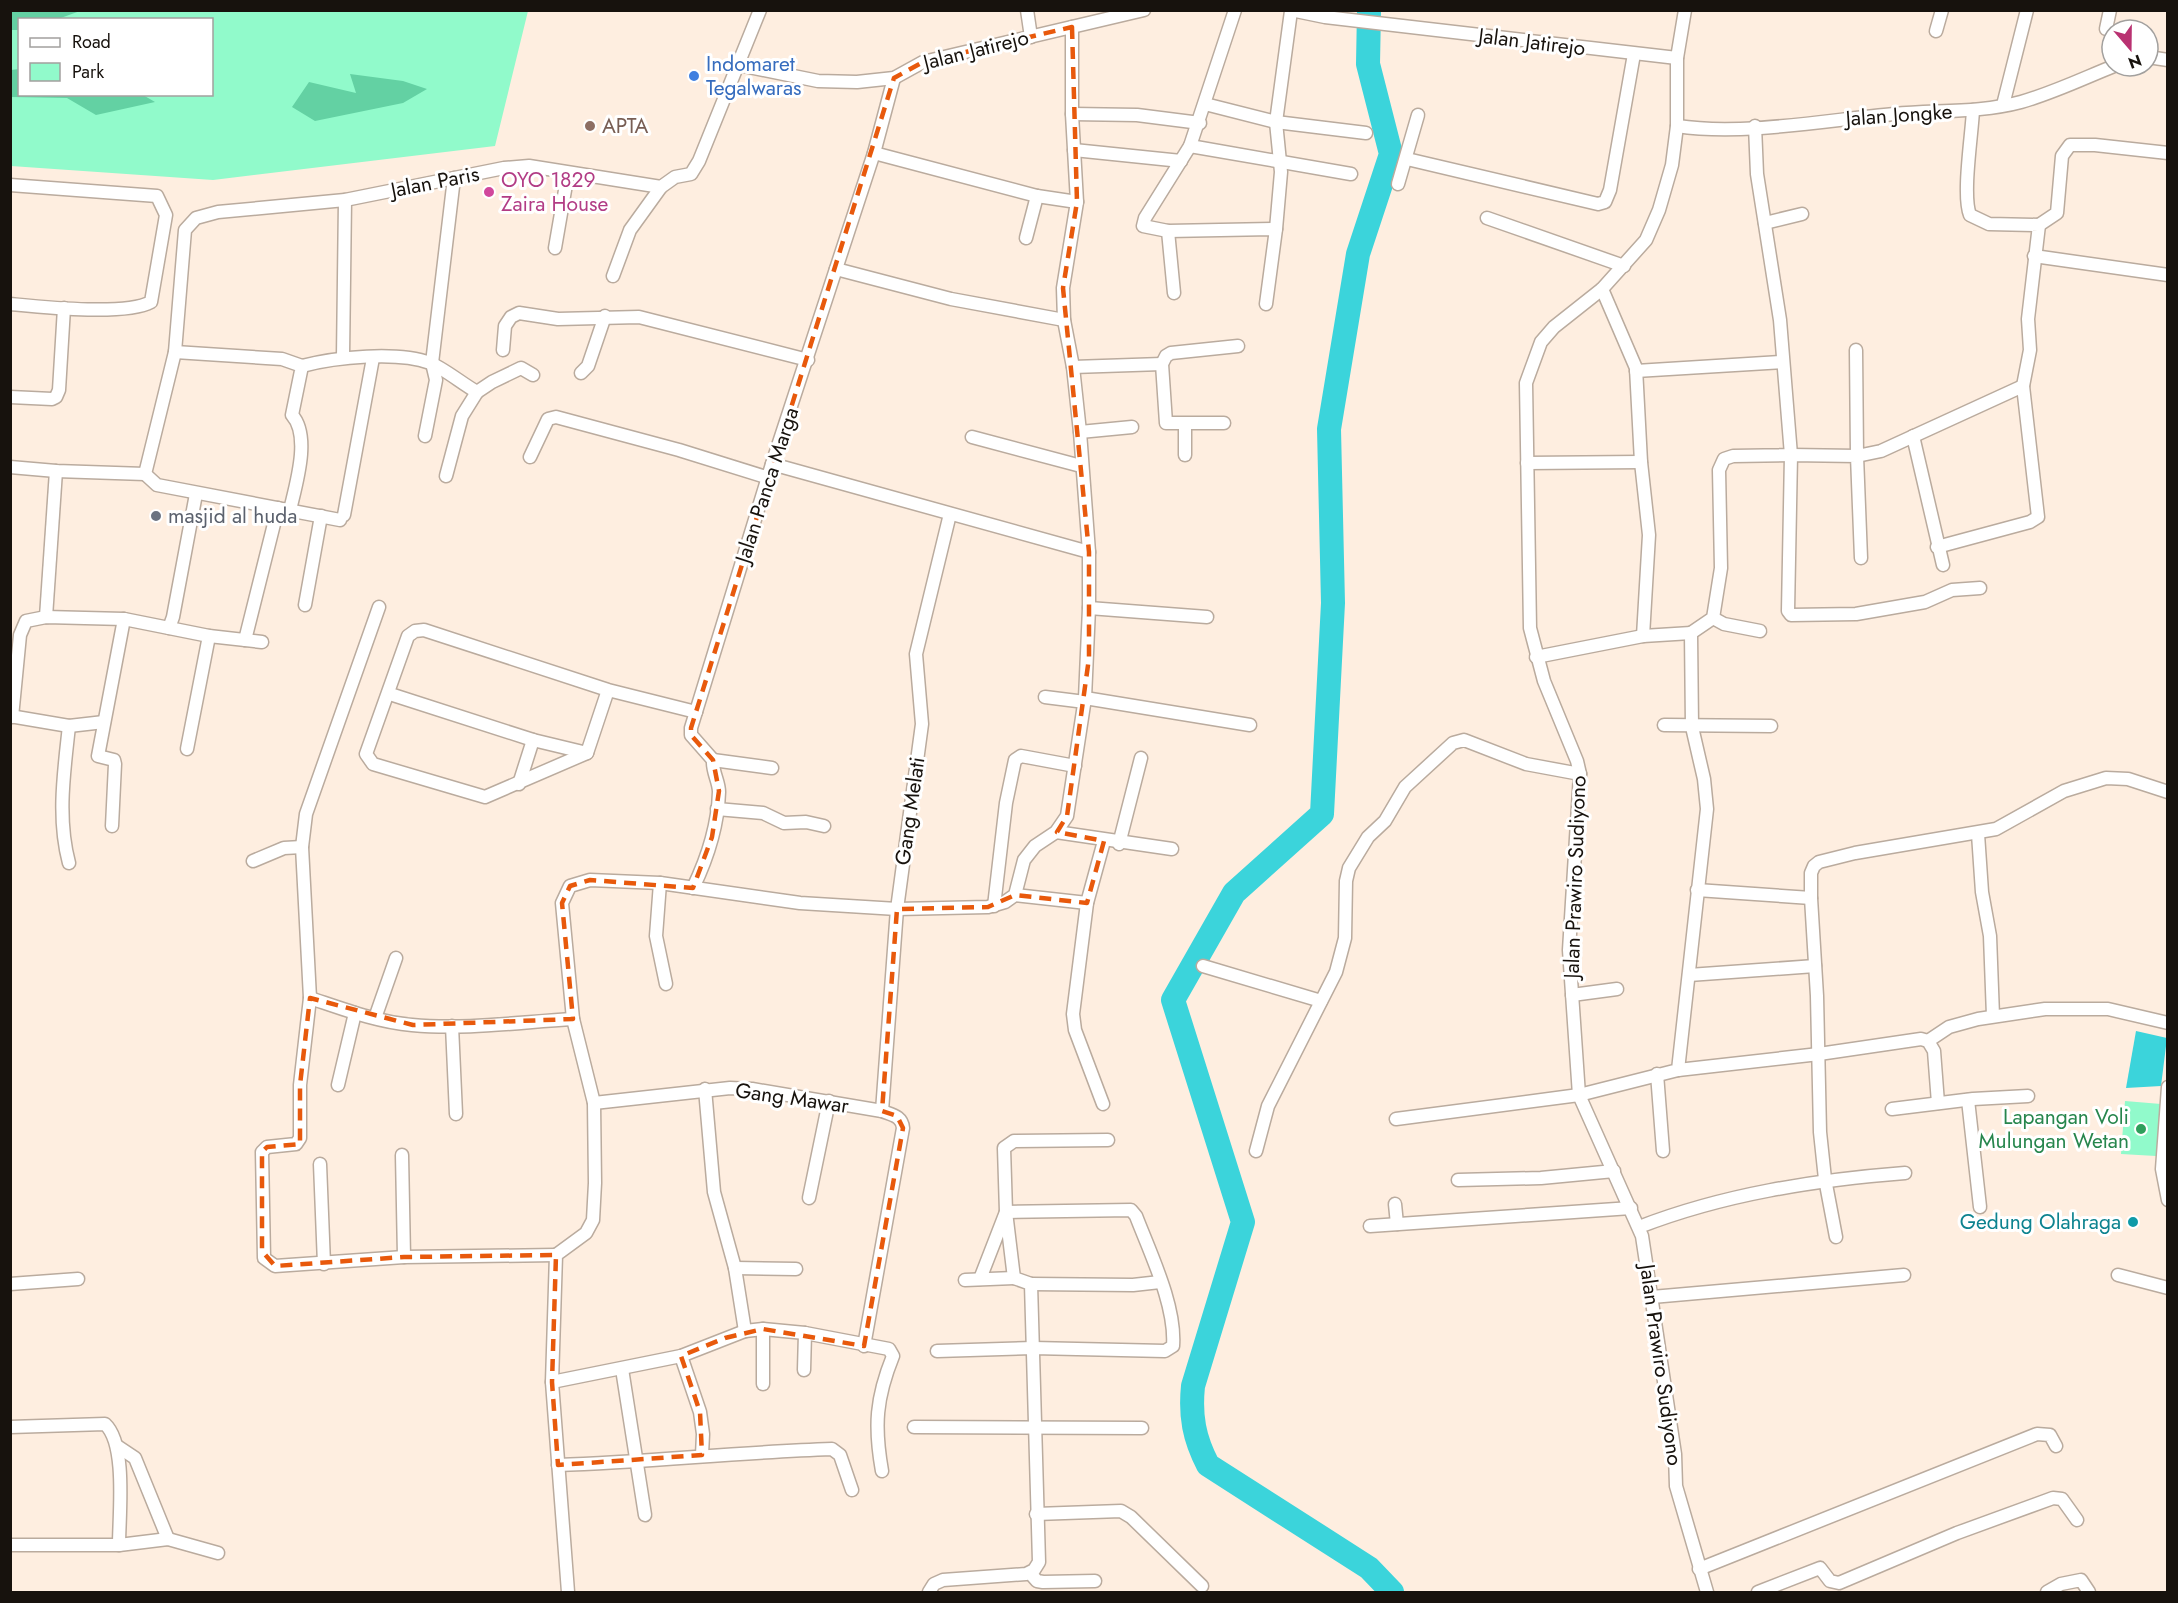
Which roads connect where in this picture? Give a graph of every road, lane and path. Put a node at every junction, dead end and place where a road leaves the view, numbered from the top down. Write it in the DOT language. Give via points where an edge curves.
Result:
graph roads {
  1 [pos="760,10"];
  2 [pos="1027,10"];
  3 [pos="1144,10"];
  4 [pos="1235,10"];
  5 [pos="1685,10"];
  6 [pos="1942,10"];
  7 [pos="2027,10"];
  8 [pos="1291,11"];
  9 [pos="1325,14"];
  10 [pos="1072,27"];
  11 [pos="1936,31"];
  12 [pos="1031,37"];
  13 [pos="1634,54"];
  14 [pos="1677,58"];
  15 [pos="739,65"];
  16 [pos="2100,71"];
  17 [pos="894,78"];
  18 [pos="1205,104"];
  19 [pos="2003,105"];
  20 [pos="1973,110"];
  21 [pos="1072,114"];
  22 [pos="1418,115"];
  23 [pos="1276,122"];
  24 [pos="1200,123"];
  25 [pos="1677,126"];
  26 [pos="1755,126"];
  27 [pos="1366,133"];
  28 [pos="1190,146"];
  29 [pos="1074,150"];
  30 [pos="874,153"];
  31 [pos="2168,153"];
  32 [pos="1407,159"];
  33 [pos="1181,161"];
  34 [pos="1281,163"];
  35 [pos="568,173"];
  36 [pos="1351,174"];
  37 [pos="454,178"];
  38 [pos="10,184"];
  39 [pos="1398,184"];
  40 [pos="661,187"];
  41 [pos="1037,196"];
  42 [pos="345,200"];
  43 [pos="1077,202"];
  44 [pos="1802,214"];
  45 [pos="1487,218"];
  46 [pos="1765,223"];
  47 [pos="2039,225"];
  48 [pos="1276,229"];
  49 [pos="1168,231"];
  50 [pos="1026,238"];
  51 [pos="555,248"];
  52 [pos="2034,256"];
  53 [pos="1624,266"];
  54 [pos="836,269"];
  55 [pos="2168,275"];
  56 [pos="613,276"];
  57 [pos="1602,289"];
  58 [pos="1174,293"];
  59 [pos="10,304"];
  60 [pos="1266,304"];
  61 [pos="64,308"];
  62 [pos="604,316"];
  63 [pos="1064,320"];
  64 [pos="1238,346"];
  65 [pos="1856,350"];
  66 [pos="503,351"];
  67 [pos="175,352"];
  68 [pos="343,357"];
  69 [pos="373,358"];
  70 [pos="808,360"];
  71 [pos="1782,362"];
  72 [pos="432,363"];
  73 [pos="1162,364"];
  74 [pos="302,366"];
  75 [pos="1073,367"];
  76 [pos="1636,371"];
  77 [pos="581,373"];
  78 [pos="533,375"];
  79 [pos="2023,386"];
  80 [pos="477,392"];
  81 [pos="10,397"];
  82 [pos="1224,423"];
  83 [pos="1185,425"];
  84 [pos="1132,427"];
  85 [pos="1080,432"];
  86 [pos="425,436"];
  87 [pos="1913,436"];
  88 [pos="972,437"];
  89 [pos="1185,455"];
  90 [pos="1791,455"];
  91 [pos="1857,456"];
  92 [pos="530,457"];
  93 [pos="1641,462"];
  94 [pos="1527,463"];
  95 [pos="772,464"];
  96 [pos="1082,466"];
  97 [pos="10,467"];
  98 [pos="56,471"];
  99 [pos="145,474"];
  100 [pos="446,476"];
  101 [pos="769,478"];
  102 [pos="196,494"];
  103 [pos="284,509"];
  104 [pos="951,514"];
  105 [pos="321,516"];
  106 [pos="1937,547"];
  107 [pos="1089,552"];
  108 [pos="1861,558"];
  109 [pos="1942,565"];
  110 [pos="1980,588"];
  111 [pos="305,605"];
  112 [pos="379,607"];
  113 [pos="1089,608"];
  114 [pos="46,617"];
  115 [pos="1207,617"];
  116 [pos="1713,618"];
  117 [pos="124,620"];
  118 [pos="169,628"];
  119 [pos="1760,631"];
  120 [pos="1691,633"];
  121 [pos="209,636"];
  122 [pos="1642,636"];
  123 [pos="245,640"];
  124 [pos="262,642"];
  125 [pos="1536,657"];
  126 [pos="608,690"];
  127 [pos="390,693"];
  128 [pos="1045,697"];
  129 [pos="1085,700"];
  130 [pos="696,712"];
  131 [pos="11,716"];
  132 [pos="104,722"];
  133 [pos="1250,725"];
  134 [pos="1664,725"];
  135 [pos="69,726"];
  136 [pos="1771,726"];
  137 [pos="1692,727"];
  138 [pos="533,740"];
  139 [pos="188,749"];
  140 [pos="587,753"];
  141 [pos="1141,758"];
  142 [pos="713,760"];
  143 [pos="1075,766"];
  144 [pos="772,768"];
  145 [pos="1580,774"];
  146 [pos="519,784"];
  147 [pos="2168,792"];
  148 [pos="717,809"];
  149 [pos="112,826"];
  150 [pos="824,826"];
  151 [pos="1056,832"];
  152 [pos="1978,834"];
  153 [pos="1104,841"];
  154 [pos="1119,844"];
  155 [pos="302,847"];
  156 [pos="1172,849"];
  157 [pos="254,861"];
  158 [pos="69,863"];
  159 [pos="660,883"];
  160 [pos="693,888"];
  161 [pos="1696,890"];
  162 [pos="1016,895"];
  163 [pos="1811,898"];
  164 [pos="1087,903"];
  165 [pos="994,906"];
  166 [pos="897,909"];
  167 [pos="396,958"];
  168 [pos="1203,966"];
  169 [pos="1815,966"];
  170 [pos="1689,975"];
  171 [pos="666,984"];
  172 [pos="1617,989"];
  173 [pos="1572,995"];
  174 [pos="309,998"];
  175 [pos="1321,1000"];
  176 [pos="355,1013"];
  177 [pos="1994,1016"];
  178 [pos="375,1018"];
  179 [pos="573,1019"];
  180 [pos="2168,1023"];
  181 [pos="452,1026"];
  182 [pos="1928,1041"];
  183 [pos="1819,1054"];
  184 [pos="1678,1070"];
  185 [pos="1657,1074"];
  186 [pos="338,1085"];
  187 [pos="2168,1087"];
  188 [pos="705,1089"];
  189 [pos="1578,1095"];
  190 [pos="2028,1096"];
  191 [pos="1968,1100"];
  192 [pos="829,1101"];
  193 [pos="594,1103"];
  194 [pos="1938,1103"];
  195 [pos="1103,1104"];
  196 [pos="1892,1109"];
  197 [pos="882,1111"];
  198 [pos="456,1114"];
  199 [pos="1396,1119"];
  200 [pos="1108,1140"];
  201 [pos="1256,1151"];
  202 [pos="1662,1151"];
  203 [pos="402,1155"];
  204 [pos="320,1164"];
  205 [pos="1614,1171"];
  206 [pos="1905,1173"];
  207 [pos="1824,1179"];
  208 [pos="1458,1180"];
  209 [pos="809,1198"];
  210 [pos="2168,1200"];
  211 [pos="1395,1204"];
  212 [pos="1980,1207"];
  213 [pos="1631,1208"];
  214 [pos="1006,1212"];
  215 [pos="1397,1224"];
  216 [pos="1370,1226"];
  217 [pos="1639,1227"];
  218 [pos="1836,1237"];
  219 [pos="556,1255"];
  220 [pos="404,1257"];
  221 [pos="324,1264"];
  222 [pos="735,1268"];
  223 [pos="796,1269"];
  224 [pos="1904,1275"];
  225 [pos="2118,1275"];
  226 [pos="78,1278"];
  227 [pos="1014,1278"];
  228 [pos="980,1279"];
  229 [pos="965,1280"];
  230 [pos="1160,1282"];
  231 [pos="10,1284"];
  232 [pos="1031,1284"];
  233 [pos="2168,1288"];
  234 [pos="1652,1297"];
  235 [pos="763,1329"];
  236 [pos="745,1331"];
  237 [pos="805,1333"];
  238 [pos="864,1346"];
  239 [pos="1033,1348"];
  240 [pos="937,1351"];
  241 [pos="681,1356"];
  242 [pos="622,1369"];
  243 [pos="804,1370"];
  244 [pos="552,1382"];
  245 [pos="763,1384"];
  246 [pos="10,1426"];
  247 [pos="1035,1426"];
  248 [pos="914,1427"];
  249 [pos="1142,1428"];
  250 [pos="117,1446"];
  251 [pos="2056,1446"];
  252 [pos="702,1455"];
  253 [pos="637,1462"];
  254 [pos="558,1465"];
  255 [pos="882,1471"];
  256 [pos="852,1490"];
  257 [pos="1036,1514"];
  258 [pos="645,1515"];
  259 [pos="2077,1520"];
  260 [pos="168,1539"];
  261 [pos="10,1545"];
  262 [pos="119,1545"];
  263 [pos="218,1553"];
  264 [pos="1699,1569"];
  265 [pos="1030,1573"];
  266 [pos="1095,1581"];
  267 [pos="1202,1586"];
  268 [pos="568,1593"];
  269 [pos="929,1593"];
  270 [pos="1707,1593"];
  271 [pos="1758,1593"];
  272 [pos="2047,1593"];
  273 [pos="2089,1593"];
  1 -- 15 [label="street"];
  2 -- 12 [label="street"];
  3 -- 10 [label="street, Jalan Jatirejo"];
  4 -- 18 [label="street"];
  5 -- 14 [label="street, Jalan Prawiro Sudiyono"];
  6 -- 11 [label="street"];
  7 -- 19 [label="street"];
  8 -- 9 [label="street"];
  8 -- 23 [label="street"];
  9 -- 13 [label="street, Jalan Jatirejo"];
  10 -- 12 [label="street, Jalan Jatirejo"];
  10 -- 21 [label="street"];
  12 -- 17 [label="street, Jalan Jatirejo" via="923,62"];
  13 -- 14 [label="street, Jalan Jatirejo"];
  13 -- 32 [label="street" via="1605,202 1551,195"];
  14 -- 25 [label="street, Jalan Prawiro Sudiyono"];
  15 -- 17 [label="street, Jalan Jatirejo" via="818,81"];
  15 -- 40 [label="street" via="691,174 675,177"];
  16 -- 19 [label="street, Jalan Jongke" via="2021,102"];
  17 -- 30 [label="street, Jalan Panca Marga"];
  18 -- 23 [label="street"];
  18 -- 24 [label="street"];
  19 -- 20 [label="street, Jalan Jongke"];
  20 -- 26 [label="street, Jalan Jongke"];
  20 -- 47 [label="street" via="1967,209 1970,215 1989,224"];
  21 -- 24 [label="street" via="1137,115"];
  21 -- 29 [label="street"];
  22 -- 32 [label="street"];
  23 -- 27 [label="street"];
  23 -- 34 [label="street"];
  24 -- 28 [label="street"];
  25 -- 26 [label="street, Jalan Jongke"];
  25 -- 53 [label="street, Jalan Prawiro Sudiyono" via="1672,165 1659,210 1646,240"];
  26 -- 46 [label="street"];
  28 -- 33 [label="street"];
  28 -- 34 [label="street"];
  29 -- 33 [label="street"];
  29 -- 43 [label="street"];
  30 -- 41 [label="street"];
  30 -- 54 [label="street, Jalan Panca Marga"];
  31 -- 47 [label="street" via="2070,145 2062,156 2057,213"];
  32 -- 39 [label="street"];
  33 -- 49 [label="street" via="1143,223 1145,228"];
  34 -- 36 [label="street"];
  34 -- 48 [label="street"];
  35 -- 37 [label="street, Jalan Paris" via="529,166"];
  35 -- 40 [label="street, Jalan Paris"];
  35 -- 51 [label="street"];
  37 -- 42 [label="street, Jalan Paris"];
  37 -- 72 [label="street"];
  38 -- 61 [label="street" via="157,196 163,204 166,215 151,302 137,307"];
  40 -- 56 [label="street" via="630,230"];
  41 -- 43 [label="street"];
  41 -- 50 [label="street"];
  42 -- 67 [label="street, Jalan Paris" via="218,212 196,218 184,230"];
  42 -- 68 [label="street"];
  43 -- 63 [label="street" via="1063,288"];
  44 -- 46 [label="street"];
  45 -- 53 [label="street"];
  46 -- 71 [label="street"];
  47 -- 52 [label="street"];
  48 -- 49 [label="street"];
  48 -- 60 [label="street"];
  49 -- 58 [label="street"];
  52 -- 55 [label="street"];
  52 -- 79 [label="street" via="2028,319 2030,350"];
  53 -- 57 [label="street, Jalan Prawiro Sudiyono"];
  54 -- 63 [label="street" via="951,299"];
  54 -- 70 [label="street, Jalan Panca Marga"];
  57 -- 76 [label="street"];
  57 -- 94 [label="street, Jalan Prawiro Sudiyono" via="1541,342 1526,383"];
  59 -- 61 [label="street"];
  61 -- 81 [label="street" via="56,397"];
  62 -- 66 [label="street" via="558,319 519,313 511,316 505,326"];
  62 -- 70 [label="street" via="639,317"];
  62 -- 77 [label="street" via="588,366"];
  63 -- 75 [label="street"];
  64 -- 73 [label="street" via="1171,353"];
  65 -- 91 [label="street"];
  67 -- 74 [label="street" via="282,359"];
  67 -- 99 [label="street, Jalan Paris"];
  68 -- 69 [label="street"];
  68 -- 74 [label="street"];
  69 -- 72 [label="street"];
  69 -- 105 [label="street" via="342,518"];
  70 -- 95 [label="street, Jalan Panca Marga"];
  71 -- 76 [label="street"];
  71 -- 90 [label="street"];
  72 -- 80 [label="street"];
  72 -- 86 [label="street" via="436,380"];
  73 -- 75 [label="street"];
  73 -- 83 [label="street" via="1165,422"];
  74 -- 103 [label="street" via="292,415 303,433 299,470"];
  75 -- 85 [label="street"];
  76 -- 93 [label="street"];
  78 -- 80 [label="street" via="520,368"];
  79 -- 87 [label="street"];
  79 -- 106 [label="street" via="2038,517"];
  80 -- 100 [label="street" via="462,416"];
  82 -- 83 [label="street"];
  83 -- 89 [label="street"];
  84 -- 85 [label="street"];
  85 -- 96 [label="street"];
  87 -- 91 [label="street" via="1881,451"];
  87 -- 106 [label="street"];
  88 -- 96 [label="street"];
  90 -- 91 [label="street"];
  90 -- 110 [label="street" via="1791,615 1856,614 1925,602 1952,590"];
  90 -- 116 [label="street" via="1733,456 1721,463 1720,568"];
  91 -- 108 [label="street"];
  92 -- 101 [label="street" via="548,419 556,417"];
  93 -- 94 [label="street"];
  93 -- 122 [label="street" via="1649,535"];
  94 -- 125 [label="street, Jalan Prawiro Sudiyono" via="1530,627"];
  95 -- 101 [label="street, Jalan Panca Marga"];
  95 -- 104 [label="street"];
  96 -- 107 [label="street"];
  97 -- 98 [label="street"];
  98 -- 99 [label="street"];
  98 -- 114 [label="street"];
  99 -- 102 [label="street" via="157,485"];
  101 -- 130 [label="street, Jalan Panca Marga"];
  102 -- 103 [label="street"];
  102 -- 118 [label="street"];
  103 -- 105 [label="street"];
  103 -- 123 [label="street"];
  104 -- 107 [label="street"];
  104 -- 166 [label="street, Gang Melati" via="916,654 922,724"];
  105 -- 111 [label="street"];
  106 -- 109 [label="street"];
  107 -- 113 [label="street"];
  112 -- 155 [label="street" via="306,814"];
  113 -- 115 [label="street"];
  113 -- 129 [label="street"];
  114 -- 117 [label="street"];
  114 -- 131 [label="street" via="26,621 20,635"];
  116 -- 119 [label="street"];
  116 -- 120 [label="street"];
  117 -- 118 [label="street"];
  117 -- 132 [label="street"];
  118 -- 121 [label="street"];
  120 -- 122 [label="street"];
  120 -- 137 [label="street"];
  121 -- 123 [label="street"];
  121 -- 139 [label="street"];
  122 -- 125 [label="street"];
  123 -- 124 [label="street"];
  125 -- 145 [label="street, Jalan Prawiro Sudiyono"];
  126 -- 127 [label="street" via="424,630 408,636"];
  126 -- 130 [label="street"];
  126 -- 140 [label="street"];
  127 -- 138 [label="street"];
  127 -- 146 [label="street" via="366,754 373,765 475,795 495,795"];
  128 -- 129 [label="street"];
  129 -- 133 [label="street"];
  129 -- 143 [label="street"];
  130 -- 142 [label="street, Jalan Panca Marga" via="691,735"];
  131 -- 135 [label="street"];
  132 -- 135 [label="street"];
  132 -- 149 [label="street" via="99,757 116,764"];
  134 -- 137 [label="street"];
  135 -- 158 [label="street" via="62,786 63,842"];
  136 -- 137 [label="street"];
  137 -- 161 [label="street" via="1707,809"];
  138 -- 140 [label="street"];
  138 -- 146 [label="street"];
  140 -- 146 [label="street"];
  141 -- 154 [label="street"];
  142 -- 144 [label="street"];
  142 -- 148 [label="street" via="719,791"];
  143 -- 151 [label="street" via="1068,816"];
  143 -- 165 [label="street" via="1021,756 1015,760"];
  145 -- 173 [label="street, Jalan Prawiro Sudiyono" via="1569,950"];
  145 -- 175 [label="street" via="1526,764 1464,740 1454,743 1405,787 1384,821 1357,852 1346,881 1345,938 1336,972"];
  147 -- 152 [label="street" via="2128,779 2106,778 2064,791 1996,829"];
  148 -- 150 [label="street" via="763,813 784,823"];
  148 -- 160 [label="street" via="712,837"];
  151 -- 153 [label="street"];
  151 -- 162 [label="street" via="1035,846 1024,860"];
  152 -- 163 [label="street" via="1819,862 1811,873"];
  152 -- 177 [label="street" via="1990,936"];
  153 -- 154 [label="street"];
  153 -- 164 [label="street"];
  154 -- 156 [label="street"];
  155 -- 157 [label="street" via="284,848"];
  155 -- 174 [label="street"];
  159 -- 160 [label="street"];
  159 -- 171 [label="street" via="656,936"];
  159 -- 179 [label="street" via="590,880 575,883 564,893"];
  160 -- 166 [label="street" via="800,903"];
  161 -- 163 [label="street"];
  161 -- 170 [label="street"];
  162 -- 164 [label="street"];
  162 -- 165 [label="street"];
  163 -- 169 [label="street"];
  164 -- 195 [label="street" via="1072,1014"];
  165 -- 166 [label="street"];
  166 -- 197 [label="street, Gang Melati"];
  167 -- 178 [label="street"];
  168 -- 175 [label="street"];
  169 -- 170 [label="street"];
  169 -- 183 [label="street"];
  170 -- 184 [label="street"];
  172 -- 173 [label="street"];
  173 -- 189 [label="street, Jalan Prawiro Sudiyono"];
  174 -- 176 [label="street"];
  174 -- 221 [label="street" via="300,1085 300,1138 296,1144 267,1147 262,1152 262,1251 268,1263 275,1266"];
  175 -- 201 [label="street" via="1268,1106"];
  176 -- 178 [label="street"];
  176 -- 186 [label="street"];
  177 -- 180 [label="street" via="2045,1009 2098,1008"];
  177 -- 182 [label="street" via="1949,1027"];
  178 -- 181 [label="street" via="413,1025"];
  179 -- 181 [label="street"];
  179 -- 193 [label="street"];
  181 -- 198 [label="street"];
  182 -- 183 [label="street" via="1912,1039"];
  182 -- 194 [label="street" via="1934,1051"];
  183 -- 184 [label="street"];
  183 -- 207 [label="street"];
  184 -- 185 [label="street"];
  185 -- 189 [label="street"];
  185 -- 202 [label="street"];
  187 -- 210 [label="street" via="2162,1169"];
  188 -- 192 [label="street, Gang Mawar" via="752,1089"];
  188 -- 193 [label="street, Gang Mawar"];
  188 -- 222 [label="street" via="711,1173"];
  189 -- 199 [label="street"];
  189 -- 205 [label="street, Jalan Prawiro Sudiyono"];
  190 -- 191 [label="street"];
  191 -- 194 [label="street"];
  191 -- 212 [label="street"];
  192 -- 197 [label="street, Gang Mawar"];
  192 -- 209 [label="street"];
  193 -- 219 [label="street" via="593,1220 586,1233"];
  194 -- 196 [label="street"];
  197 -- 238 [label="street" via="897,1116 903,1128"];
  200 -- 214 [label="street" via="1008,1143 1004,1148"];
  203 -- 220 [label="street"];
  204 -- 221 [label="street"];
  205 -- 208 [label="street"];
  205 -- 213 [label="street, Jalan Prawiro Sudiyono"];
  206 -- 207 [label="street"];
  207 -- 217 [label="street" via="1681,1211"];
  207 -- 218 [label="street"];
  211 -- 215 [label="street"];
  213 -- 215 [label="street"];
  213 -- 217 [label="street, Jalan Prawiro Sudiyono"];
  214 -- 227 [label="street"];
  214 -- 228 [label="street"];
  214 -- 230 [label="street" via="1131,1210"];
  215 -- 216 [label="street"];
  217 -- 234 [label="street, Jalan Prawiro Sudiyono"];
  219 -- 220 [label="street"];
  219 -- 244 [label="street"];
  220 -- 221 [label="street"];
  222 -- 223 [label="street"];
  222 -- 236 [label="street"];
  224 -- 234 [label="street"];
  225 -- 233 [label="street"];
  226 -- 231 [label="street"];
  227 -- 228 [label="street"];
  227 -- 232 [label="street"];
  228 -- 229 [label="street"];
  230 -- 232 [label="street"];
  230 -- 239 [label="street" via="1175,1325 1170,1350"];
  232 -- 239 [label="street"];
  234 -- 264 [label="street, Jalan Prawiro Sudiyono" via="1675,1454 1676,1486"];
  235 -- 236 [label="street"];
  235 -- 237 [label="street"];
  235 -- 245 [label="street"];
  236 -- 241 [label="street"];
  237 -- 238 [label="street"];
  237 -- 243 [label="street"];
  238 -- 255 [label="street" via="889,1349 893,1356 878,1401 877,1443"];
  239 -- 240 [label="street"];
  239 -- 247 [label="street"];
  241 -- 242 [label="street"];
  241 -- 252 [label="street" via="700,1412"];
  242 -- 244 [label="street"];
  242 -- 253 [label="street"];
  244 -- 254 [label="street"];
  246 -- 250 [label="street" via="105,1424 112,1430"];
  247 -- 248 [label="street"];
  247 -- 249 [label="street"];
  247 -- 257 [label="street"];
  250 -- 260 [label="street" via="135,1458"];
  250 -- 262 [label="street"];
  251 -- 264 [label="street" via="2050,1435 2037,1434"];
  252 -- 253 [label="street"];
  252 -- 256 [label="street" via="832,1449 840,1455"];
  253 -- 254 [label="street"];
  253 -- 258 [label="street"];
  254 -- 268 [label="street"];
  257 -- 265 [label="street" via="1039,1562"];
  257 -- 267 [label="street" via="1121,1511"];
  259 -- 271 [label="street" via="2062,1499 2053,1498 1839,1583 1830,1581 1820,1568"];
  260 -- 262 [label="street"];
  260 -- 263 [label="street"];
  261 -- 262 [label="street"];
  264 -- 270 [label="street, Jalan Prawiro Sudiyono"];
  265 -- 266 [label="street" via="1043,1582"];
  265 -- 269 [label="street" via="943,1580 934,1584"];
  272 -- 273 [label="street" via="2075,1580 2085,1583"];
}
